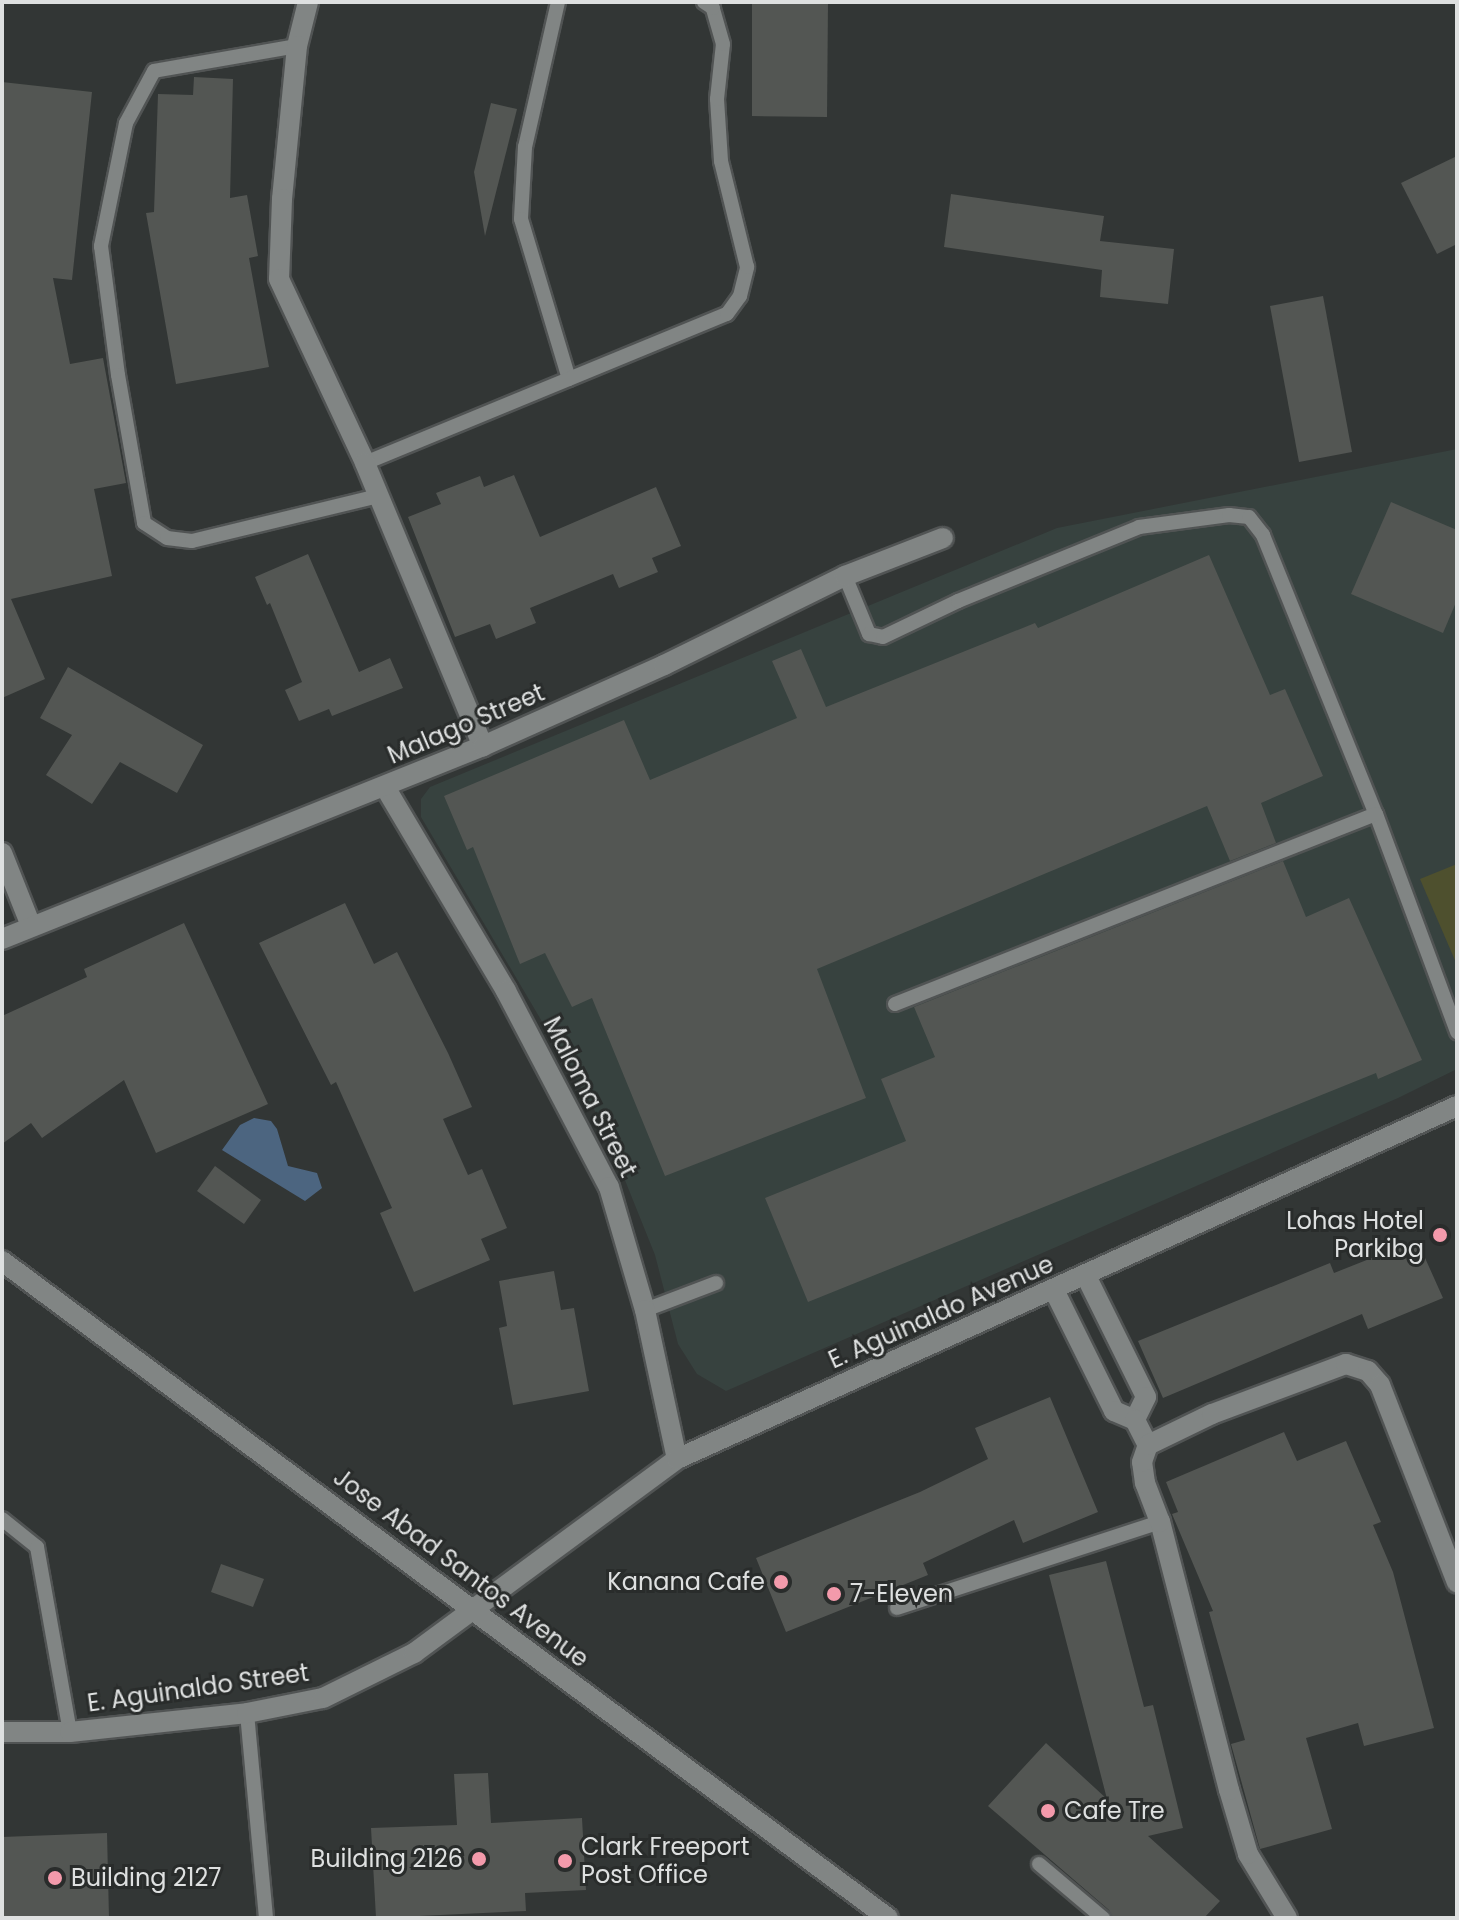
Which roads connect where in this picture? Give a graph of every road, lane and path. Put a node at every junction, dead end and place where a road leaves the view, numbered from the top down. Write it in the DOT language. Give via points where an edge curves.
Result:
graph roads {
  1 [pos="308,2"];
  2 [pos="558,2"];
  3 [pos="704,2"];
  4 [pos="297,46"];
  5 [pos="569,379"];
  6 [pos="365,463"];
  7 [pos="378,496"];
  8 [pos="943,538"];
  9 [pos="845,576"];
  10 [pos="483,746"];
  11 [pos="385,787"];
  12 [pos="1376,814"];
  13 [pos="2,853"];
  14 [pos="31,926"];
  15 [pos="2,939"];
  16 [pos="895,1004"];
  17 [pos="1457,1032"];
  18 [pos="1457,1106"];
  19 [pos="2,1261"];
  20 [pos="1086,1276"];
  21 [pos="716,1283"];
  22 [pos="1054,1290"];
  23 [pos="645,1310"];
  24 [pos="1135,1420"];
  25 [pos="1148,1445"];
  26 [pos="677,1459"];
  27 [pos="2,1519"];
  28 [pos="1160,1522"];
  29 [pos="1457,1583"];
  30 [pos="472,1608"];
  31 [pos="897,1608"];
  32 [pos="247,1713"];
  33 [pos="2,1732"];
  34 [pos="70,1732"];
  35 [pos="1039,1864"];
  36 [pos="1278,1914"];
  37 [pos="266,1918"];
  38 [pos="888,1918"];
  39 [pos="1103,1918"];
  1 -- 4 [label="street"];
  2 -- 5 [label="lane" via="525,147 521,219"];
  3 -- 5 [label="lane" via="713,8 723,44 717,99 721,161 747,267 740,296 727,314"];
  4 -- 6 [label="street" via="279,279"];
  4 -- 7 [label="lane" via="154,71 126,123 101,246 144,523 167,538 192,541"];
  5 -- 6 [label="lane"];
  6 -- 7 [label="street"];
  7 -- 10 [label="street"];
  8 -- 9 [label="street, Malago Street"];
  9 -- 10 [label="street, Malago Street"];
  9 -- 12 [label="lane" via="869,634 883,637 1139,527 1249,517 1263,535"];
  10 -- 11 [label="street, Malago Street"];
  11 -- 14 [label="street, Malago Street"];
  11 -- 23 [label="street, Maloma Street" via="506,991 609,1187"];
  12 -- 16 [label="lane"];
  12 -- 17 [label="lane"];
  13 -- 14 [label="street"];
  14 -- 15 [label="street, Malago Street"];
  18 -- 20 [label="street, E. Aguinaldo Avenue"];
  19 -- 30 [label="street, Jose Abad Santos Avenue"];
  20 -- 22 [label="street, E. Aguinaldo Avenue"];
  20 -- 24 [label="street" via="1146,1397"];
  21 -- 23 [label="lane"];
  22 -- 24 [label="street" via="1114,1411"];
  22 -- 26 [label="street, E. Aguinaldo Avenue"];
  23 -- 26 [label="street, Maloma Street"];
  24 -- 25 [label="street"];
  25 -- 28 [label="street" via="1142,1462 1145,1483"];
  25 -- 29 [label="street" via="1212,1414 1346,1364 1368,1371 1380,1385"];
  26 -- 30 [label="street, E. Aguinaldo Avenue"];
  27 -- 34 [label="lane" via="37,1547"];
  28 -- 31 [label="lane"];
  28 -- 36 [label="street" via="1248,1854"];
  30 -- 32 [label="street, E. Aguinaldo Street" via="414,1653 360,1682 323,1698"];
  30 -- 38 [label="street, Jose Abad Santos Avenue"];
  32 -- 34 [label="street, E. Aguinaldo Street"];
  32 -- 37 [label="lane"];
  33 -- 34 [label="street, E. Aguinaldo Street"];
  35 -- 39 [label="lane"];
}
